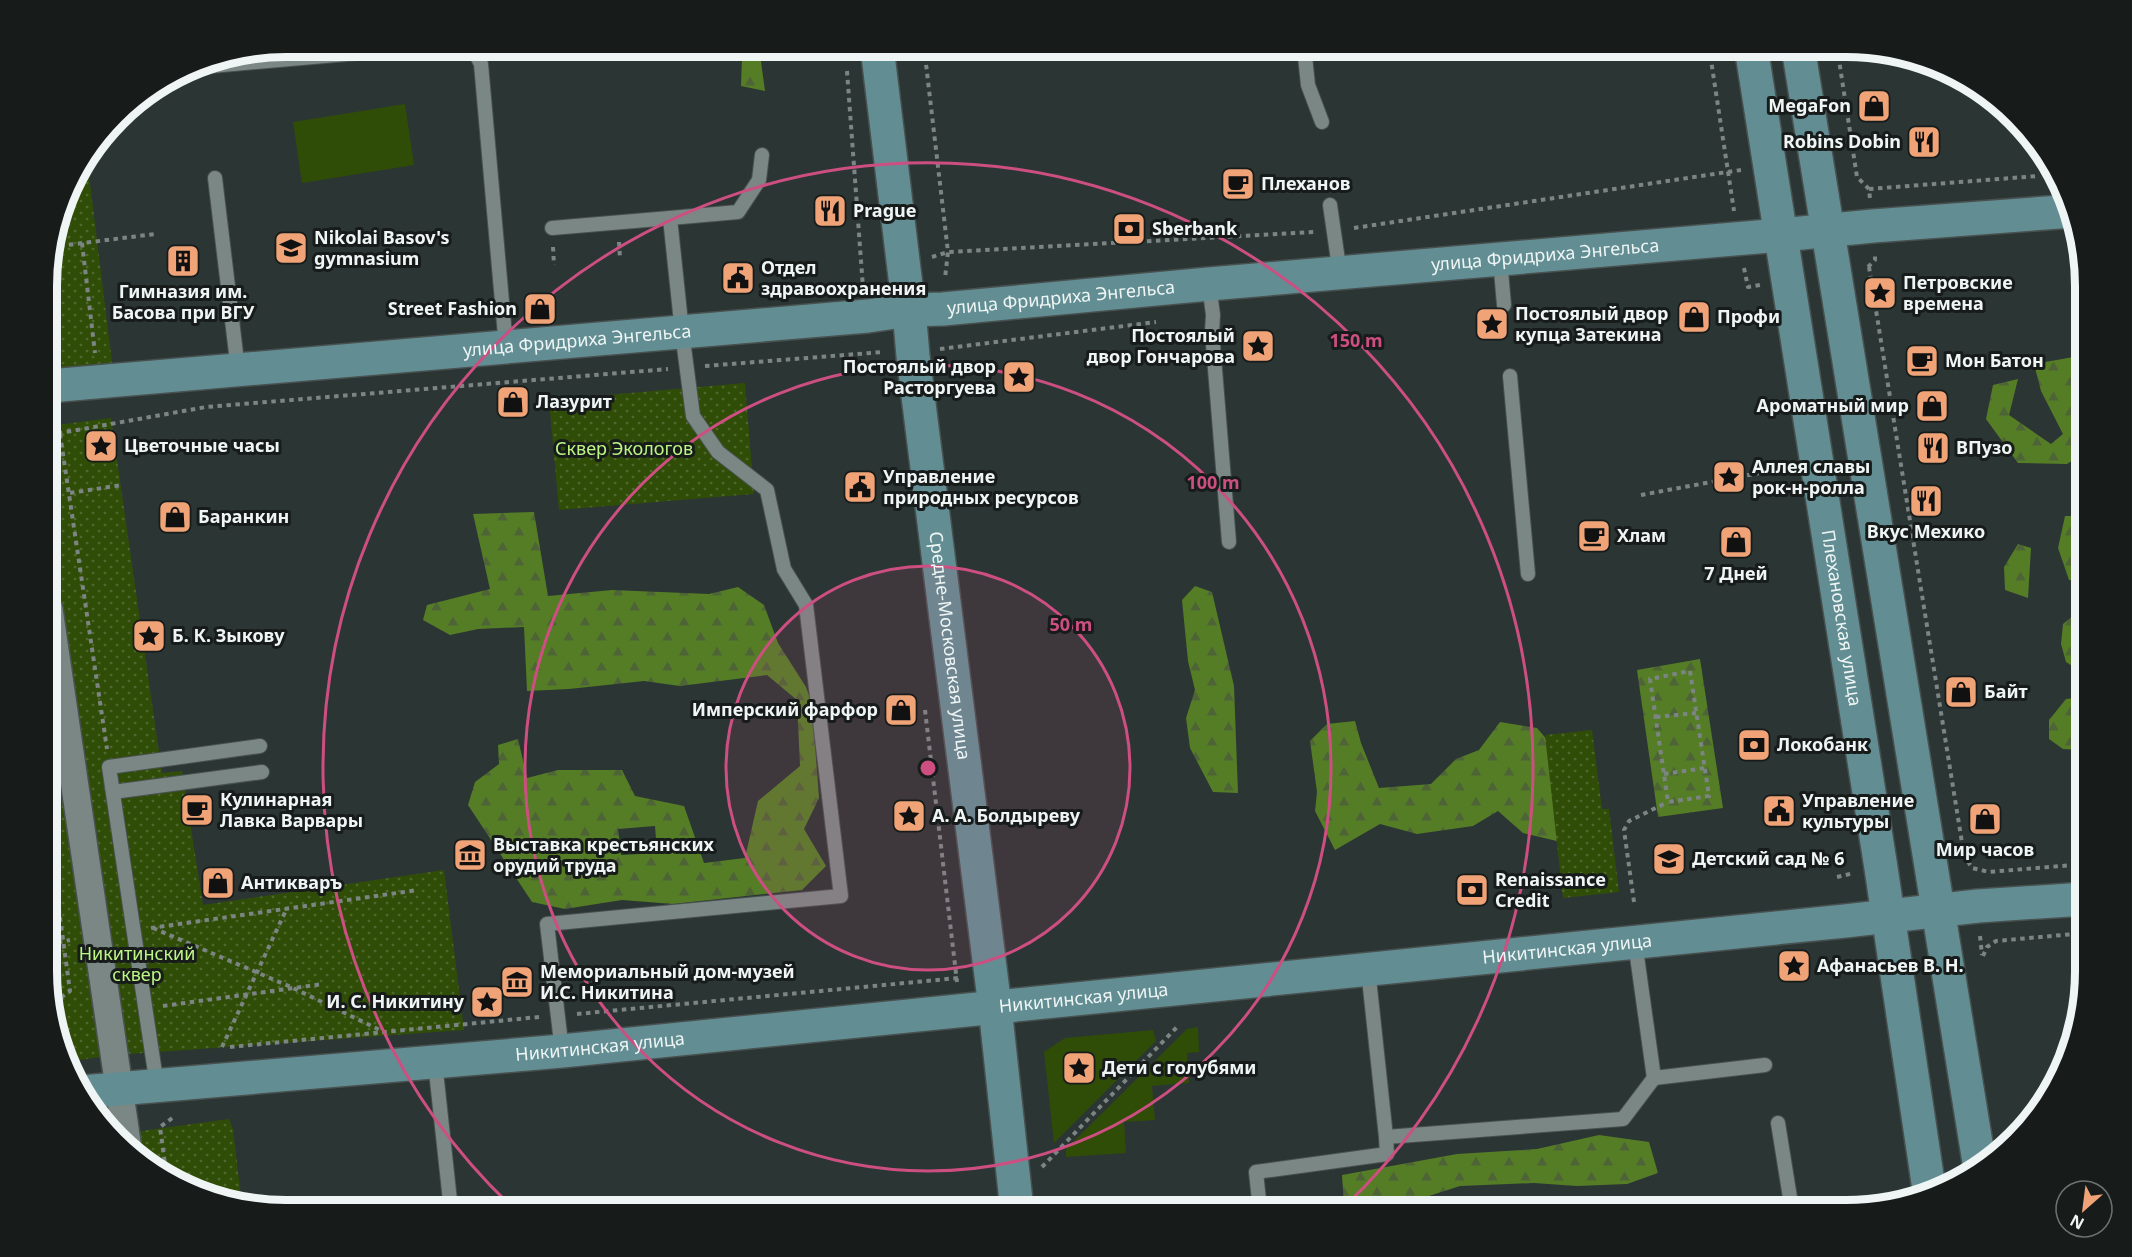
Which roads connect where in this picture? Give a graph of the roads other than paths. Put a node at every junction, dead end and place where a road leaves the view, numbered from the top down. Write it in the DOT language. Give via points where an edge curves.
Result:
graph roads {
  1 [pos="308,57"];
  2 [pos="478,57"];
  3 [pos="878,57"];
  4 [pos="1305,57"];
  5 [pos="1753,57"];
  6 [pos="1800,57"];
  7 [pos="228,64"];
  8 [pos="1322,122"];
  9 [pos="762,154"];
  10 [pos="215,178"];
  11 [pos="1330,206"];
  12 [pos="2063,211"];
  13 [pos="670,218"];
  14 [pos="552,228"];
  15 [pos="1828,230"];
  16 [pos="1781,236"];
  17 [pos="1500,260"];
  18 [pos="1340,274"];
  19 [pos="1209,284"];
  20 [pos="1504,305"];
  21 [pos="909,310"];
  22 [pos="682,332"];
  23 [pos="506,347"];
  24 [pos="238,370"];
  25 [pos="1510,376"];
  26 [pos="57,385"];
  27 [pos="1229,543"];
  28 [pos="1528,574"];
  29 [pos="57,669"];
  30 [pos="260,746"];
  31 [pos="262,772"];
  32 [pos="113,792"];
  33 [pos="2075,900"];
  34 [pos="1938,910"];
  35 [pos="1887,917"];
  36 [pos="1635,942"];
  37 [pos="1368,969"];
  38 [pos="995,1007"];
  39 [pos="562,1051"];
  40 [pos="435,1062"];
  41 [pos="1765,1065"];
  42 [pos="1654,1078"];
  43 [pos="157,1086"];
  44 [pos="119,1089"];
  45 [pos="91,1091"];
  46 [pos="1778,1123"];
  47 [pos="126,1135"];
  48 [pos="1386,1137"];
  49 [pos="1978,1158"];
  50 [pos="1928,1185"];
  51 [pos="450,1200"];
  52 [pos="1016,1200"];
  53 [pos="1259,1200"];
  54 [pos="1790,1200"];
  1 -- 7 [label="lane"];
  2 -- 23 [label="lane"];
  3 -- 21 [label="street, Средне-Московская улица"];
  4 -- 8 [label="lane" via="1308,85"];
  5 -- 16 [label="street, Плехановская улица"];
  6 -- 15 [label="street"];
  9 -- 13 [label="lane" via="759,180 738,212"];
  10 -- 24 [label="lane"];
  11 -- 18 [label="lane"];
  12 -- 15 [label="street, улица Фридриха Энгельса"];
  13 -- 14 [label="lane"];
  13 -- 22 [label="lane"];
  15 -- 16 [label="street, улица Фридриха Энгельса"];
  15 -- 34 [label="street"];
  16 -- 17 [label="street, улица Фридриха Энгельса"];
  16 -- 35 [label="street, Плехановская улица"];
  17 -- 18 [label="street, улица Фридриха Энгельса"];
  17 -- 20 [label="lane"];
  18 -- 19 [label="street, улица Фридриха Энгельса"];
  19 -- 21 [label="street, улица Фридриха Энгельса"];
  19 -- 27 [label="lane"];
  21 -- 22 [label="street, улица Фридриха Энгельса"];
  21 -- 38 [label="street, Средне-Московская улица"];
  22 -- 23 [label="street, улица Фридриха Энгельса"];
  22 -- 39 [label="lane" via="693,416 718,452 766,490 784,569 806,604 841,896 547,924"];
  23 -- 24 [label="street, улица Фридриха Энгельса"];
  24 -- 26 [label="street, улица Фридриха Энгельса"];
  25 -- 28 [label="lane"];
  29 -- 44 [label="street"];
  30 -- 32 [label="lane" via="110,767"];
  31 -- 32 [label="lane"];
  32 -- 43 [label="lane"];
  33 -- 34 [label="street, Никитинская улица"];
  34 -- 35 [label="street, Никитинская улица"];
  34 -- 49 [label="street"];
  35 -- 36 [label="street, Никитинская улица"];
  35 -- 50 [label="street, Плехановская улица"];
  36 -- 37 [label="street, Никитинская улица"];
  36 -- 42 [label="lane"];
  37 -- 38 [label="street, Никитинская улица"];
  37 -- 48 [label="lane"];
  38 -- 39 [label="street, Никитинская улица"];
  38 -- 52 [label="street, Средне-Московская улица"];
  39 -- 40 [label="street, Никитинская улица"];
  40 -- 43 [label="street, Никитинская улица"];
  40 -- 51 [label="lane"];
  41 -- 42 [label="lane"];
  42 -- 48 [label="lane" via="1623,1119"];
  43 -- 44 [label="street, Никитинская улица"];
  44 -- 45 [label="street, Никитинская улица"];
  44 -- 47 [label="street"];
  46 -- 54 [label="lane"];
  48 -- 53 [label="lane" via="1387,1154 1256,1172"];
}
